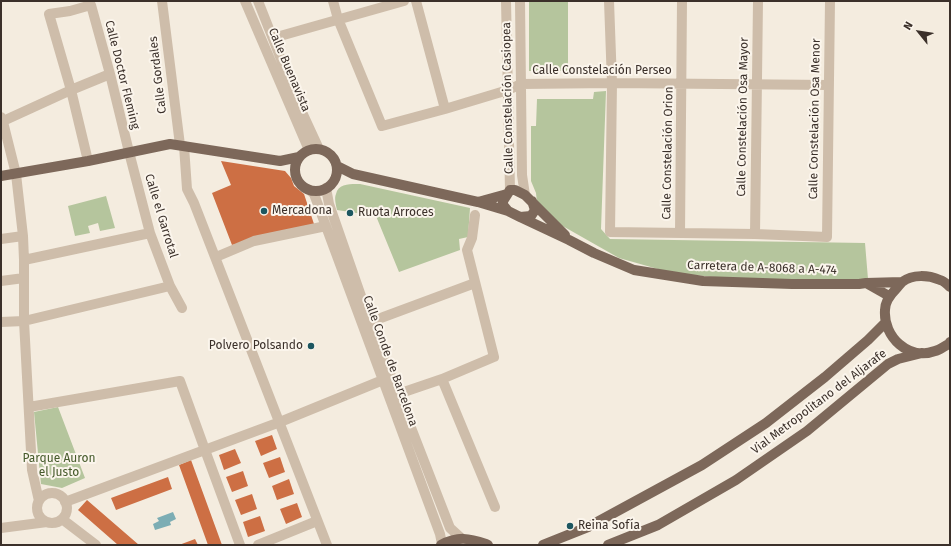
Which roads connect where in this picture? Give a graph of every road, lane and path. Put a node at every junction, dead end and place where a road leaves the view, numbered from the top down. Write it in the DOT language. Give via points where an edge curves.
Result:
graph roads {
  1 [pos="162,1"];
  2 [pos="171,1"];
  3 [pos="245,1"];
  4 [pos="258,1"];
  5 [pos="333,1"];
  6 [pos="404,1"];
  7 [pos="416,1"];
  8 [pos="506,1"];
  9 [pos="520,1"];
  10 [pos="609,1"];
  11 [pos="682,1"];
  12 [pos="758,1"];
  13 [pos="830,1"];
  14 [pos="338,19"];
  15 [pos="273,38"];
  16 [pos="110,74"];
  17 [pos="612,83"];
  18 [pos="521,84"];
  19 [pos="682,84"];
  20 [pos="757,84"];
  21 [pos="829,85"];
  22 [pos="71,90"];
  23 [pos="508,90"];
  24 [pos="445,108"];
  25 [pos="2,120"];
  26 [pos="182,146"];
  27 [pos="314,149"];
  28 [pos="128,152"];
  29 [pos="299,157"];
  30 [pos="88,161"];
  31 [pos="280,161"];
  32 [pos="337,166"];
  33 [pos="295,172"];
  34 [pos="16,174"];
  35 [pos="353,174"];
  36 [pos="1,176"];
  37 [pos="335,178"];
  38 [pos="326,188"];
  39 [pos="308,189"];
  40 [pos="508,192"];
  41 [pos="529,198"];
  42 [pos="478,202"];
  43 [pos="508,211"];
  44 [pos="475,215"];
  45 [pos="520,217"];
  46 [pos="326,226"];
  47 [pos="680,232"];
  48 [pos="150,233"];
  49 [pos="755,234"];
  50 [pos="23,236"];
  51 [pos="1,239"];
  52 [pos="569,240"];
  53 [pos="216,257"];
  54 [pos="24,260"];
  55 [pos="950,275"];
  56 [pos="923,276"];
  57 [pos="24,278"];
  58 [pos="1,281"];
  59 [pos="902,282"];
  60 [pos="475,283"];
  61 [pos="866,283"];
  62 [pos="170,286"];
  63 [pos="950,287"];
  64 [pos="889,296"];
  65 [pos="182,308"];
  66 [pos="24,321"];
  67 [pos="1,322"];
  68 [pos="370,322"];
  69 [pos="885,323"];
  70 [pos="950,342"];
  71 [pos="922,353"];
  72 [pos="442,379"];
  73 [pos="383,380"];
  74 [pos="398,394"];
  75 [pos="29,407"];
  76 [pos="280,422"];
  77 [pos="204,450"];
  78 [pos="39,501"];
  79 [pos="65,502"];
  80 [pos="495,507"];
  81 [pos="62,519"];
  82 [pos="317,521"];
  83 [pos="47,522"];
  84 [pos="1,528"];
  85 [pos="461,538"];
  86 [pos="442,544"];
  87 [pos="96,545"];
  88 [pos="240,545"];
  89 [pos="258,545"];
  90 [pos="327,545"];
  91 [pos="488,545"];
  92 [pos="543,545"];
  93 [pos="608,545"];
  1 -- 2 [label="street"];
  1 -- 26 [label="street, Calle Gordales"];
  3 -- 27 [label="street, Calle Buenavista"];
  4 -- 15 [label="street, Calle Buenavista"];
  5 -- 14 [label="street"];
  6 -- 14 [label="street"];
  7 -- 24 [label="street"];
  8 -- 23 [label="street, Calle Constelación Casiopea"];
  9 -- 18 [label="street, Calle Constelación Casiopea"];
  10 -- 17 [label="street"];
  11 -- 19 [label="street, Calle Constelación Orion"];
  12 -- 20 [label="street, Calle Constelación Osa Mayor"];
  13 -- 21 [label="street, Calle Constelación Osa Menor"];
  14 -- 15 [label="street"];
  14 -- 24 [label="street, Calle Constelación Perseo" via="382,126"];
  15 -- 27 [label="street, Calle Buenavista"];
  16 -- 22 [label="street"];
  16 -- 22 [label="street, Calle Doctor Fleming" via="91,5 70,12 49,14"];
  16 -- 28 [label="street, Calle Doctor Fleming"];
  17 -- 18 [label="street, Calle Constelación Perseo"];
  17 -- 19 [label="street, Calle Constelación Perseo"];
  17 -- 47 [label="street" via="610,232"];
  18 -- 23 [label="street, Calle Constelación Perseo"];
  18 -- 41 [label="street, Calle Constelación Casiopea" via="522,175"];
  19 -- 20 [label="street, Calle Constelación Perseo"];
  19 -- 47 [label="street, Calle Constelación Orion"];
  20 -- 21 [label="street, Calle Constelación Perseo"];
  20 -- 49 [label="street, Calle Constelación Osa Mayor"];
  21 -- 49 [label="street, Calle Constelación Osa Menor" via="827,236"];
  22 -- 25 [label="street"];
  22 -- 30 [label="street"];
  23 -- 24 [label="street, Calle Constelación Perseo"];
  23 -- 40 [label="street, Calle Constelación Casiopea"];
  25 -- 34 [label="street"];
  26 -- 28 [label="main road" via="170,144"];
  26 -- 31 [label="main road"];
  26 -- 53 [label="street, Calle Gordales" via="187,189"];
  27 -- 29 [label="main road"];
  27 -- 32 [label="main road" via="329,153"];
  28 -- 30 [label="main road"];
  28 -- 48 [label="street, Calle el Garrotal"];
  29 -- 31 [label="main road"];
  29 -- 33 [label="main road"];
  30 -- 34 [label="main road"];
  31 -- 33 [label="main road"];
  32 -- 35 [label="main road"];
  32 -- 37 [label="main road"];
  33 -- 39 [label="main road" via="299,181"];
  34 -- 36 [label="main road"];
  34 -- 50 [label="street"];
  35 -- 37 [label="main road"];
  35 -- 42 [label="main road"];
  37 -- 38 [label="main road"];
  38 -- 39 [label="main road"];
  38 -- 68 [label="street, Calle Conde de Barcelona" via="328,204"];
  39 -- 46 [label="street, Calle Conde de Barcelona" via="314,194"];
  40 -- 41 [label="main road" via="516,190"];
  40 -- 42 [label="main road"];
  40 -- 43 [label="main road" via="503,201"];
  41 -- 45 [label="main road" via="535,210 531,216"];
  41 -- 52 [label="main road, Carretera de A-8068 a A-474"];
  42 -- 43 [label="main road"];
  43 -- 45 [label="main road"];
  44 -- 60 [label="street" via="472,238 467,250"];
  45 -- 52 [label="main road, Carretera de A-8068 a A-474"];
  46 -- 53 [label="street" via="254,241"];
  46 -- 73 [label="street, Calle Conde de Barcelona"];
  47 -- 49 [label="street"];
  48 -- 54 [label="street"];
  48 -- 62 [label="street, Calle el Garrotal"];
  50 -- 51 [label="street"];
  50 -- 54 [label="street"];
  52 -- 61 [label="main road, Carretera de A-8068 a A-474" via="634,270 703,281"];
  53 -- 76 [label="street, Calle Gordales"];
  54 -- 57 [label="street"];
  55 -- 56 [label="main road"];
  56 -- 59 [label="main road"];
  56 -- 63 [label="main road" via="941,280"];
  57 -- 58 [label="street"];
  57 -- 66 [label="street"];
  59 -- 61 [label="main road, Carretera de A-8068 a A-474"];
  59 -- 64 [label="main road"];
  60 -- 68 [label="street"];
  60 -- 72 [label="street" via="494,357"];
  61 -- 64 [label="main road"];
  62 -- 65 [label="street, Calle el Garrotal"];
  62 -- 66 [label="street"];
  64 -- 69 [label="main road" via="885,309"];
  66 -- 67 [label="street"];
  66 -- 75 [label="street"];
  68 -- 74 [label="street, Calle Conde de Barcelona"];
  69 -- 71 [label="main road, Vial Metropolitano del Aljarafe" via="900,345 912,352"];
  69 -- 92 [label="main road, Vial Metropolitano del Aljarafe" via="825,377 772,418 702,466 588,527"];
  70 -- 71 [label="main road, Vial Metropolitano del Aljarafe" via="935,351"];
  71 -- 93 [label="main road, Vial Metropolitano del Aljarafe" via="888,364 807,431 736,480 658,525"];
  72 -- 74 [label="street"];
  72 -- 80 [label="street"];
  73 -- 76 [label="street"];
  73 -- 86 [label="street, Calle Conde de Barcelona"];
  74 -- 85 [label="street, Calle Conde de Barcelona" via="450,528"];
  75 -- 77 [label="street" via="180,382"];
  75 -- 78 [label="street" via="32,470"];
  76 -- 77 [label="street"];
  76 -- 82 [label="street, Calle Gordales"];
  77 -- 79 [label="street"];
  77 -- 88 [label="street"];
  78 -- 79 [label="street" via="47,494 52,494 61,497"];
  78 -- 83 [label="street" via="38,514"];
  79 -- 81 [label="street" via="66,510"];
  81 -- 83 [label="street" via="53,523"];
  81 -- 87 [label="street"];
  82 -- 89 [label="street"];
  82 -- 90 [label="street, Calle Gordales"];
  83 -- 84 [label="street"];
  85 -- 86 [label="main road"];
  85 -- 91 [label="main road"];
}
